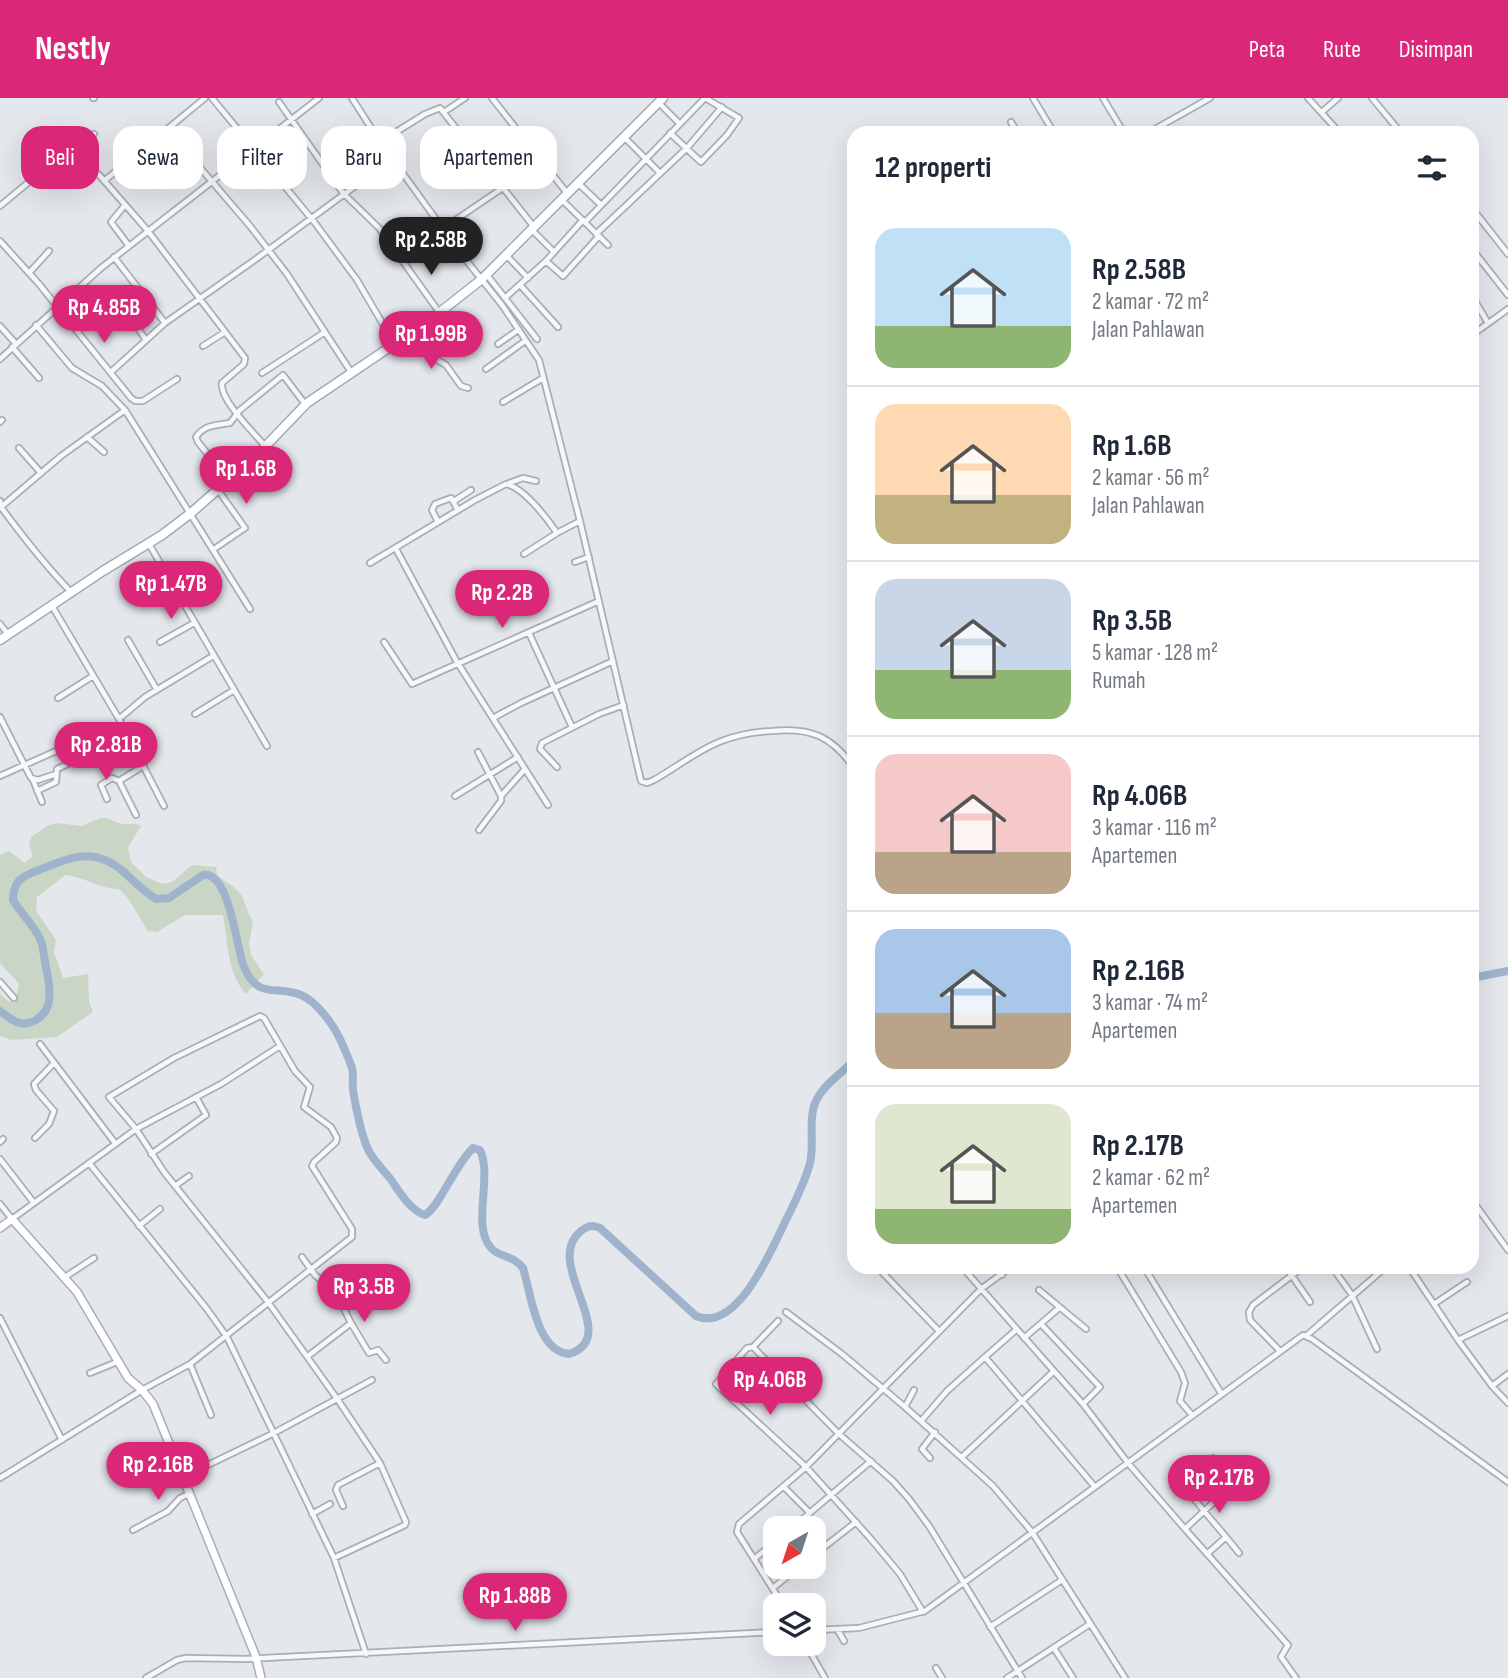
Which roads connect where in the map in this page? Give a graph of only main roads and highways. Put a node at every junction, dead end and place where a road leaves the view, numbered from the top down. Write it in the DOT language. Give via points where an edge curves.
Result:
graph roads {
  1 [pos="661,100"];
  2 [pos="0,640"];
  1 -- 2 [label="main road" via="485,277 305,404 191,513"];
}
